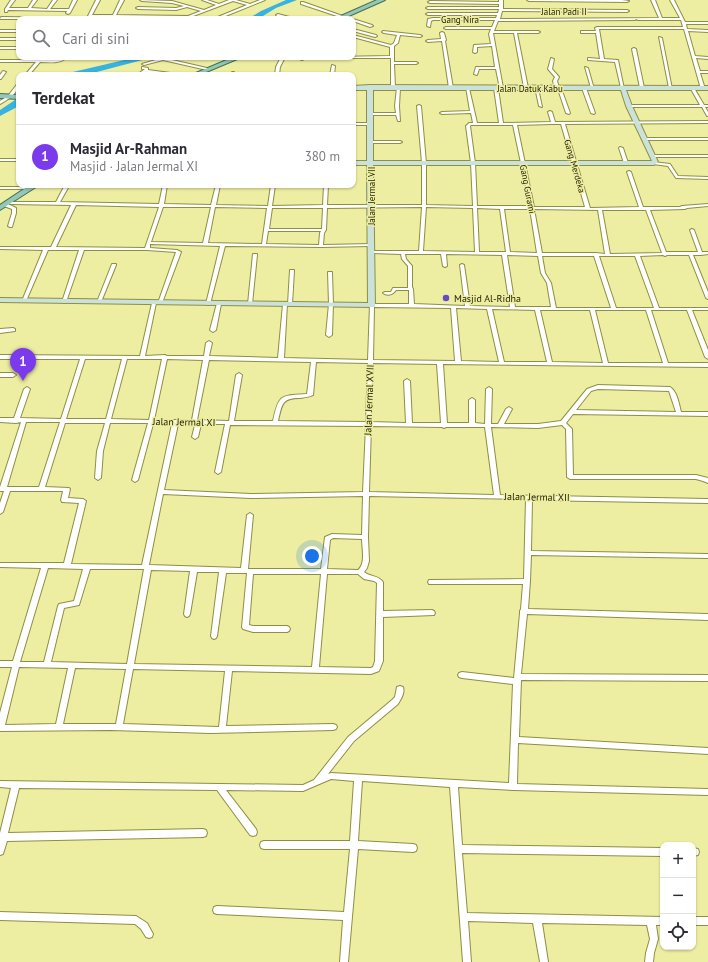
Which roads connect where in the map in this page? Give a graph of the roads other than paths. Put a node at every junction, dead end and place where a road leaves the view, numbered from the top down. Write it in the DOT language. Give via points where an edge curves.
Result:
graph roads {
  1 [pos="13,0"];
  2 [pos="35,0"];
  3 [pos="55,0"];
  4 [pos="75,0"];
  5 [pos="98,0"];
  6 [pos="122,0"];
  7 [pos="142,0"];
  8 [pos="204,0"];
  9 [pos="233,0"];
  10 [pos="263,0"];
  11 [pos="382,0"];
  12 [pos="529,0"];
  13 [pos="653,0"];
  14 [pos="672,0"];
  15 [pos="627,1"];
  16 [pos="430,2"];
  17 [pos="501,2"];
  18 [pos="302,4"];
  19 [pos="219,5"];
  20 [pos="249,5"];
  21 [pos="187,6"];
  22 [pos="7,8"];
  23 [pos="138,8"];
  24 [pos="428,8"];
  25 [pos="28,10"];
  26 [pos="48,10"];
  27 [pos="69,10"];
  28 [pos="204,11"];
  29 [pos="501,11"];
  30 [pos="627,11"];
  31 [pos="428,14"];
  32 [pos="278,15"];
  33 [pos="1,16"];
  34 [pos="66,16"];
  35 [pos="90,16"];
  36 [pos="114,16"];
  37 [pos="134,16"];
  38 [pos="192,16"];
  39 [pos="222,16"];
  40 [pos="282,16"];
  41 [pos="334,16"];
  42 [pos="344,16"];
  43 [pos="16,17"];
  44 [pos="661,19"];
  45 [pos="498,20"];
  46 [pos="356,21"];
  47 [pos="683,21"];
  48 [pos="708,24"];
  49 [pos="371,26"];
  50 [pos="429,26"];
  51 [pos="16,27"];
  52 [pos="446,28"];
  53 [pos="686,29"];
  54 [pos="492,30"];
  55 [pos="0,31"];
  56 [pos="14,31"];
  57 [pos="356,31"];
  58 [pos="708,31"];
  59 [pos="384,32"];
  60 [pos="515,32"];
  61 [pos="538,32"];
  62 [pos="582,32"];
  63 [pos="597,32"];
  64 [pos="399,34"];
  65 [pos="442,34"];
  66 [pos="375,36"];
  67 [pos="420,36"];
  68 [pos="356,37"];
  69 [pos="660,38"];
  70 [pos="0,39"];
  71 [pos="16,39"];
  72 [pos="444,40"];
  73 [pos="428,41"];
  74 [pos="494,45"];
  75 [pos="392,46"];
  76 [pos="0,48"];
  77 [pos="16,48"];
  78 [pos="634,49"];
  79 [pos="475,52"];
  80 [pos="356,57"];
  81 [pos="392,57"];
  82 [pos="694,57"];
  83 [pos="708,58"];
  84 [pos="552,59"];
  85 [pos="589,59"];
  86 [pos="61,60"];
  87 [pos="162,60"];
  88 [pos="168,60"];
  89 [pos="230,60"];
  90 [pos="282,60"];
  91 [pos="602,60"];
  92 [pos="0,61"];
  93 [pos="39,61"];
  94 [pos="392,63"];
  95 [pos="416,63"];
  96 [pos="333,66"];
  97 [pos="144,68"];
  98 [pos="497,68"];
  99 [pos="586,68"];
  100 [pos="207,69"];
  101 [pos="4,72"];
  102 [pos="30,72"];
  103 [pos="141,72"];
  104 [pos="163,72"];
  105 [pos="200,72"];
  106 [pos="277,72"];
  107 [pos="332,72"];
  108 [pos="698,72"];
  109 [pos="708,72"];
  110 [pos="476,74"];
  111 [pos="0,78"];
  112 [pos="370,87"];
  113 [pos="395,87"];
  114 [pos="356,88"];
  115 [pos="451,88"];
  116 [pos="467,88"];
  117 [pos="498,88"];
  118 [pos="526,88"];
  119 [pos="536,88"];
  120 [pos="558,88"];
  121 [pos="584,88"];
  122 [pos="593,88"];
  123 [pos="623,88"];
  124 [pos="642,88"];
  125 [pos="671,88"];
  126 [pos="693,88"];
  127 [pos="705,88"];
  128 [pos="0,95"];
  129 [pos="14,95"];
  130 [pos="0,103"];
  131 [pos="419,106"];
  132 [pos="541,106"];
  133 [pos="629,106"];
  134 [pos="702,106"];
  135 [pos="708,106"];
  136 [pos="472,112"];
  137 [pos="550,112"];
  138 [pos="442,113"];
  139 [pos="568,113"];
  140 [pos="593,113"];
  141 [pos="369,114"];
  142 [pos="398,114"];
  143 [pos="708,115"];
  144 [pos="399,120"];
  145 [pos="636,122"];
  146 [pos="708,122"];
  147 [pos="475,123"];
  148 [pos="501,123"];
  149 [pos="515,123"];
  150 [pos="356,124"];
  151 [pos="370,124"];
  152 [pos="554,124"];
  153 [pos="563,124"];
  154 [pos="644,139"];
  155 [pos="708,139"];
  156 [pos="370,142"];
  157 [pos="400,142"];
  158 [pos="621,148"];
  159 [pos="708,156"];
  160 [pos="0,160"];
  161 [pos="16,160"];
  162 [pos="654,160"];
  163 [pos="473,162"];
  164 [pos="523,162"];
  165 [pos="356,163"];
  166 [pos="371,163"];
  167 [pos="424,163"];
  168 [pos="574,163"];
  169 [pos="626,163"];
  170 [pos="629,172"];
  171 [pos="708,178"];
  172 [pos="0,188"];
  173 [pos="16,188"];
  174 [pos="31,188"];
  175 [pos="66,188"];
  176 [pos="164,188"];
  177 [pos="217,188"];
  178 [pos="273,188"];
  179 [pos="326,188"];
  180 [pos="57,204"];
  181 [pos="74,204"];
  182 [pos="708,205"];
  183 [pos="4,206"];
  184 [pos="161,206"];
  185 [pos="214,206"];
  186 [pos="424,206"];
  187 [pos="270,207"];
  188 [pos="324,207"];
  189 [pos="370,207"];
  190 [pos="475,207"];
  191 [pos="502,207"];
  192 [pos="532,208"];
  193 [pos="641,208"];
  194 [pos="648,208"];
  195 [pos="588,209"];
  196 [pos="600,209"];
  197 [pos="10,226"];
  198 [pos="267,230"];
  199 [pos="324,230"];
  200 [pos="692,230"];
  201 [pos="148,243"];
  202 [pos="205,244"];
  203 [pos="223,244"];
  204 [pos="264,245"];
  205 [pos="371,245"];
  206 [pos="321,246"];
  207 [pos="0,248"];
  208 [pos="46,248"];
  209 [pos="53,248"];
  210 [pos="82,248"];
  211 [pos="147,249"];
  212 [pos="371,252"];
  213 [pos="403,253"];
  214 [pos="421,253"];
  215 [pos="443,253"];
  216 [pos="477,253"];
  217 [pos="506,253"];
  218 [pos="708,253"];
  219 [pos="539,254"];
  220 [pos="596,254"];
  221 [pos="608,254"];
  222 [pos="701,254"];
  223 [pos="255,255"];
  224 [pos="637,255"];
  225 [pos="665,255"];
  226 [pos="691,255"];
  227 [pos="114,265"];
  228 [pos="462,265"];
  229 [pos="445,266"];
  230 [pos="292,271"];
  231 [pos="330,273"];
  232 [pos="411,288"];
  233 [pos="385,293"];
  234 [pos="708,298"];
  235 [pos="0,300"];
  236 [pos="24,301"];
  237 [pos="64,302"];
  238 [pos="99,302"];
  239 [pos="157,303"];
  240 [pos="208,304"];
  241 [pos="219,304"];
  242 [pos="250,304"];
  243 [pos="287,304"];
  244 [pos="331,304"];
  245 [pos="372,305"];
  246 [pos="412,306"];
  247 [pos="453,307"];
  248 [pos="468,308"];
  249 [pos="489,308"];
  250 [pos="513,308"];
  251 [pos="537,309"];
  252 [pos="554,309"];
  253 [pos="592,309"];
  254 [pos="614,309"];
  255 [pos="648,309"];
  256 [pos="656,309"];
  257 [pos="689,309"];
  258 [pos="708,309"];
  259 [pos="13,330"];
  260 [pos="213,330"];
  261 [pos="0,331"];
  262 [pos="329,335"];
  263 [pos="209,343"];
  264 [pos="0,357"];
  265 [pos="165,357"];
  266 [pos="708,357"];
  267 [pos="83,358"];
  268 [pos="125,358"];
  269 [pos="142,358"];
  270 [pos="207,358"];
  271 [pos="281,359"];
  272 [pos="314,360"];
  273 [pos="370,361"];
  274 [pos="440,362"];
  275 [pos="458,363"];
  276 [pos="502,363"];
  277 [pos="550,364"];
  278 [pos="606,364"];
  279 [pos="666,364"];
  280 [pos="708,365"];
  281 [pos="0,375"];
  282 [pos="13,375"];
  283 [pos="239,375"];
  284 [pos="407,381"];
  285 [pos="27,389"];
  286 [pos="489,390"];
  287 [pos="472,400"];
  288 [pos="509,410"];
  289 [pos="571,412"];
  290 [pos="679,413"];
  291 [pos="708,414"];
  292 [pos="0,420"];
  293 [pos="16,421"];
  294 [pos="24,421"];
  295 [pos="63,421"];
  296 [pos="108,421"];
  297 [pos="151,422"];
  298 [pos="563,422"];
  299 [pos="175,423"];
  300 [pos="196,423"];
  301 [pos="230,423"];
  302 [pos="275,423"];
  303 [pos="368,424"];
  304 [pos="409,425"];
  305 [pos="444,426"];
  306 [pos="472,426"];
  307 [pos="488,426"];
  308 [pos="500,426"];
  309 [pos="194,437"];
  310 [pos="218,472"];
  311 [pos="98,478"];
  312 [pos="707,479"];
  313 [pos="135,480"];
  314 [pos="3,489"];
  315 [pos="41,489"];
  316 [pos="161,492"];
  317 [pos="366,494"];
  318 [pos="497,496"];
  319 [pos="529,497"];
  320 [pos="708,501"];
  321 [pos="0,512"];
  322 [pos="250,515"];
  323 [pos="365,537"];
  324 [pos="528,553"];
  325 [pos="708,556"];
  326 [pos="0,566"];
  327 [pos="45,566"];
  328 [pos="67,566"];
  329 [pos="87,566"];
  330 [pos="147,567"];
  331 [pos="194,569"];
  332 [pos="223,570"];
  333 [pos="247,571"];
  334 [pos="325,571"];
  335 [pos="359,572"];
  336 [pos="527,581"];
  337 [pos="431,582"];
  338 [pos="523,612"];
  339 [pos="432,613"];
  340 [pos="187,614"];
  341 [pos="380,614"];
  342 [pos="708,617"];
  343 [pos="287,629"];
  344 [pos="214,636"];
  345 [pos="0,664"];
  346 [pos="16,664"];
  347 [pos="47,665"];
  348 [pos="72,665"];
  349 [pos="130,666"];
  350 [pos="229,668"];
  351 [pos="315,670"];
  352 [pos="462,675"];
  353 [pos="708,678"];
  354 [pos="517,679"];
  355 [pos="400,689"];
  356 [pos="59,727"];
  357 [pos="119,727"];
  358 [pos="333,727"];
  359 [pos="0,728"];
  360 [pos="222,730"];
  361 [pos="515,740"];
  362 [pos="708,751"];
  363 [pos="358,778"];
  364 [pos="317,781"];
  365 [pos="0,784"];
  366 [pos="16,784"];
  367 [pos="454,784"];
  368 [pos="513,786"];
  369 [pos="219,788"];
  370 [pos="708,792"];
  371 [pos="253,832"];
  372 [pos="203,833"];
  373 [pos="2,837"];
  374 [pos="264,845"];
  375 [pos="354,845"];
  376 [pos="413,848"];
  377 [pos="458,849"];
  378 [pos="0,852"];
  379 [pos="660,852"];
  380 [pos="217,910"];
  381 [pos="0,916"];
  382 [pos="347,916"];
  383 [pos="463,917"];
  384 [pos="538,918"];
  385 [pos="651,921"];
  386 [pos="660,921"];
  387 [pos="696,921"];
  388 [pos="708,921"];
  389 [pos="149,934"];
  390 [pos="344,962"];
  391 [pos="467,962"];
  392 [pos="544,962"];
  393 [pos="649,962"];
  1 -- 22 [label="street"];
  2 -- 25 [label="street"];
  3 -- 26 [label="street"];
  4 -- 27 [label="street"];
  5 -- 35 [label="street"];
  6 -- 36 [label="street"];
  7 -- 21 [label="street" via="169,1"];
  7 -- 23 [label="street"];
  8 -- 19 [label="street"];
  9 -- 19 [label="street"];
  9 -- 20 [label="street"];
  10 -- 20 [label="street"];
  11 -- 42 [label="main road"];
  12 -- 15 [label="street"];
  13 -- 44 [label="street"];
  14 -- 47 [label="street"];
  16 -- 17 [label="street"];
  17 -- 29 [label="street"];
  18 -- 41 [label="street"];
  19 -- 28 [label="street"];
  20 -- 39 [label="street"];
  21 -- 23 [label="street" via="176,9"];
  21 -- 28 [label="street"];
  22 -- 25 [label="street"];
  22 -- 33 [label="street"];
  23 -- 37 [label="street"];
  24 -- 29 [label="street"];
  25 -- 26 [label="street"];
  26 -- 27 [label="street"];
  27 -- 34 [label="street"];
  28 -- 38 [label="street"];
  29 -- 30 [label="street, Jalan Padi II"];
  29 -- 31 [label="street"];
  29 -- 45 [label="street"];
  32 -- 40 [label="street"];
  33 -- 43 [label="street"];
  36 -- 37 [label="street"];
  44 -- 45 [label="street"];
  44 -- 47 [label="street"];
  45 -- 50 [label="street, Gang Nira" via="433,19 429,20"];
  45 -- 54 [label="street"];
  46 -- 49 [label="street"];
  47 -- 48 [label="street"];
  47 -- 53 [label="street"];
  51 -- 56 [label="street"];
  52 -- 54 [label="street"];
  53 -- 58 [label="street"];
  53 -- 63 [label="street" via="598,27"];
  53 -- 82 [label="street"];
  54 -- 60 [label="street"];
  54 -- 74 [label="street"];
  55 -- 56 [label="street"];
  57 -- 66 [label="street"];
  59 -- 64 [label="street"];
  60 -- 61 [label="street"];
  60 -- 118 [label="street"];
  62 -- 63 [label="street"];
  63 -- 91 [label="street"];
  64 -- 67 [label="street"];
  64 -- 75 [label="street"];
  65 -- 72 [label="street"];
  68 -- 75 [label="street"];
  69 -- 125 [label="street"];
  70 -- 71 [label="street"];
  72 -- 73 [label="street"];
  72 -- 115 [label="street"];
  74 -- 79 [label="street" via="475,46"];
  74 -- 98 [label="street"];
  75 -- 81 [label="street"];
  76 -- 77 [label="street"];
  78 -- 124 [label="street"];
  80 -- 81 [label="street"];
  81 -- 94 [label="street"];
  82 -- 83 [label="street"];
  82 -- 108 [label="street"];
  84 -- 120 [label="street" via="550,69 557,77 555,82"];
  85 -- 91 [label="street"];
  86 -- 93 [label="street"];
  87 -- 97 [label="street"];
  88 -- 100 [label="street"];
  89 -- 100 [label="main road"];
  90 -- 106 [label="street"];
  91 -- 123 [label="street" via="617,61"];
  92 -- 93 [label="street"];
  93 -- 102 [label="street"];
  94 -- 95 [label="street"];
  94 -- 113 [label="street"];
  96 -- 107 [label="street"];
  97 -- 103 [label="street"];
  97 -- 104 [label="street"];
  98 -- 110 [label="street" via="476,68"];
  98 -- 117 [label="street"];
  99 -- 122 [label="street"];
  100 -- 105 [label="main road"];
  101 -- 111 [label="street"];
  108 -- 109 [label="street"];
  108 -- 127 [label="street"];
  112 -- 113 [label="street, Jalan Datuk Kabu"];
  112 -- 114 [label="street, Jalan Datuk Kabu"];
  112 -- 141 [label="street, Jalan Jermal VII"];
  113 -- 115 [label="street, Jalan Datuk Kabu"];
  113 -- 142 [label="street"];
  115 -- 116 [label="street, Jalan Datuk Kabu"];
  116 -- 117 [label="street, Jalan Datuk Kabu"];
  116 -- 136 [label="street"];
  117 -- 118 [label="street, Jalan Datuk Kabu"];
  117 -- 148 [label="street"];
  118 -- 119 [label="street, Jalan Datuk Kabu"];
  119 -- 120 [label="street, Jalan Datuk Kabu"];
  119 -- 132 [label="street"];
  120 -- 121 [label="street, Jalan Datuk Kabu"];
  120 -- 139 [label="street"];
  121 -- 122 [label="street, Jalan Datuk Kabu"];
  121 -- 140 [label="street"];
  122 -- 123 [label="street, Jalan Datuk Kabu"];
  123 -- 124 [label="street, Jalan Datuk Kabu"];
  123 -- 133 [label="street"];
  124 -- 125 [label="street, Jalan Datuk Kabu"];
  125 -- 126 [label="street, Jalan Datuk Kabu"];
  126 -- 127 [label="street, Jalan Datuk Kabu"];
  126 -- 134 [label="street"];
  128 -- 129 [label="main road"];
  129 -- 130 [label="street"];
  131 -- 167 [label="street"];
  133 -- 134 [label="street"];
  133 -- 145 [label="street"];
  134 -- 135 [label="street"];
  134 -- 143 [label="street"];
  136 -- 138 [label="street"];
  136 -- 147 [label="street"];
  137 -- 152 [label="street"];
  141 -- 142 [label="street"];
  141 -- 151 [label="street, Jalan Jermal VII"];
  142 -- 144 [label="street"];
  145 -- 146 [label="street"];
  145 -- 153 [label="street"];
  145 -- 154 [label="street"];
  147 -- 148 [label="street"];
  147 -- 163 [label="street" via="468,126"];
  148 -- 149 [label="street"];
  149 -- 152 [label="street"];
  149 -- 164 [label="street, Gang Gurami"];
  150 -- 151 [label="street"];
  151 -- 156 [label="street, Jalan Jermal VII"];
  152 -- 153 [label="street"];
  153 -- 168 [label="street, Gang Merdeka"];
  154 -- 155 [label="street"];
  154 -- 162 [label="street"];
  156 -- 157 [label="street"];
  156 -- 166 [label="street, Jalan Jermal VII"];
  158 -- 169 [label="street"];
  159 -- 162 [label="street"];
  160 -- 161 [label="street"];
  162 -- 169 [label="street"];
  162 -- 171 [label="street" via="671,166 677,177"];
  163 -- 164 [label="street"];
  163 -- 167 [label="street"];
  163 -- 190 [label="street"];
  164 -- 168 [label="street"];
  164 -- 192 [label="street, Gang Gurami"];
  165 -- 166 [label="street"];
  166 -- 167 [label="street"];
  166 -- 189 [label="street, Jalan Jermal VII"];
  167 -- 186 [label="street"];
  168 -- 169 [label="street"];
  168 -- 195 [label="street, Gang Merdeka"];
  170 -- 193 [label="street"];
  172 -- 173 [label="street"];
  174 -- 183 [label="main road"];
  175 -- 180 [label="street"];
  176 -- 184 [label="street"];
  177 -- 185 [label="street"];
  178 -- 187 [label="street"];
  179 -- 188 [label="street"];
  180 -- 181 [label="street"];
  180 -- 183 [label="street"];
  181 -- 184 [label="street"];
  181 -- 209 [label="street"];
  182 -- 194 [label="street"];
  183 -- 197 [label="street" via="14,208"];
  184 -- 185 [label="street"];
  184 -- 201 [label="street"];
  185 -- 187 [label="street"];
  185 -- 202 [label="street"];
  186 -- 189 [label="street"];
  186 -- 190 [label="street"];
  186 -- 214 [label="street"];
  187 -- 188 [label="street"];
  187 -- 198 [label="street"];
  188 -- 189 [label="street"];
  188 -- 199 [label="street"];
  189 -- 205 [label="street, Jalan Jermal VII"];
  190 -- 191 [label="street"];
  190 -- 216 [label="street"];
  191 -- 192 [label="street"];
  191 -- 217 [label="street"];
  192 -- 195 [label="street"];
  192 -- 219 [label="street, Gang Gurami"];
  193 -- 194 [label="street"];
  193 -- 196 [label="street"];
  194 -- 225 [label="street"];
  195 -- 196 [label="street"];
  196 -- 221 [label="street"];
  198 -- 199 [label="street"];
  198 -- 204 [label="street"];
  199 -- 206 [label="street"];
  200 -- 222 [label="street"];
  201 -- 202 [label="street"];
  201 -- 211 [label="street"];
  202 -- 203 [label="street"];
  203 -- 204 [label="street"];
  203 -- 240 [label="street"];
  204 -- 206 [label="street"];
  205 -- 206 [label="street"];
  205 -- 212 [label="street, Jalan Jermal VII"];
  207 -- 208 [label="street"];
  208 -- 209 [label="street"];
  208 -- 236 [label="street"];
  209 -- 210 [label="street"];
  210 -- 211 [label="street"];
  210 -- 237 [label="street"];
  211 -- 239 [label="street" via="179,252"];
  212 -- 213 [label="street"];
  212 -- 245 [label="street, Jalan Jermal VII"];
  213 -- 214 [label="street"];
  213 -- 232 [label="street" via="404,259 410,264"];
  214 -- 215 [label="street"];
  215 -- 216 [label="street"];
  215 -- 229 [label="street"];
  216 -- 217 [label="street"];
  217 -- 219 [label="street"];
  217 -- 250 [label="street"];
  218 -- 222 [label="street"];
  219 -- 220 [label="street"];
  219 -- 252 [label="street, Gang Gurami" via="543,273 549,283"];
  220 -- 221 [label="street"];
  220 -- 254 [label="street"];
  221 -- 224 [label="street"];
  222 -- 226 [label="street"];
  223 -- 242 [label="street"];
  224 -- 225 [label="street"];
  224 -- 256 [label="street"];
  225 -- 226 [label="street"];
  226 -- 234 [label="street"];
  227 -- 238 [label="street"];
  228 -- 248 [label="street"];
  230 -- 243 [label="street"];
  231 -- 244 [label="street"];
  232 -- 233 [label="street" via="395,289 392,293"];
  232 -- 246 [label="street"];
  235 -- 236 [label="street"];
  236 -- 237 [label="street"];
  237 -- 238 [label="street"];
  238 -- 239 [label="street"];
  239 -- 240 [label="street"];
  239 -- 269 [label="street"];
  240 -- 241 [label="street"];
  241 -- 242 [label="street"];
  241 -- 260 [label="street"];
  242 -- 243 [label="street"];
  243 -- 244 [label="street"];
  243 -- 271 [label="street"];
  244 -- 245 [label="street"];
  244 -- 262 [label="street"];
  245 -- 246 [label="street"];
  245 -- 273 [label="street, Jalan Jermal XVII"];
  246 -- 247 [label="street"];
  247 -- 248 [label="street"];
  247 -- 275 [label="street"];
  248 -- 249 [label="street"];
  249 -- 250 [label="street"];
  249 -- 276 [label="street"];
  250 -- 251 [label="street"];
  251 -- 252 [label="street"];
  251 -- 277 [label="street"];
  252 -- 253 [label="street"];
  253 -- 254 [label="street"];
  253 -- 278 [label="street"];
  254 -- 255 [label="street"];
  255 -- 256 [label="street"];
  255 -- 279 [label="street"];
  256 -- 257 [label="street"];
  257 -- 258 [label="street"];
  257 -- 266 [label="street"];
  259 -- 261 [label="street"];
  263 -- 270 [label="street"];
  264 -- 267 [label="street"];
  265 -- 269 [label="street"];
  265 -- 270 [label="street"];
  265 -- 297 [label="street"];
  267 -- 268 [label="street"];
  267 -- 295 [label="street"];
  268 -- 269 [label="street"];
  268 -- 296 [label="street"];
  270 -- 271 [label="street"];
  270 -- 300 [label="street"];
  271 -- 272 [label="street"];
  272 -- 273 [label="street"];
  272 -- 302 [label="street" via="310,395 288,396 283,399"];
  273 -- 274 [label="street"];
  273 -- 303 [label="street, Jalan Jermal XVII"];
  274 -- 275 [label="street"];
  274 -- 305 [label="street"];
  275 -- 276 [label="street"];
  276 -- 277 [label="street"];
  277 -- 278 [label="street"];
  278 -- 279 [label="street"];
  279 -- 280 [label="street"];
  281 -- 282 [label="street"];
  283 -- 301 [label="street"];
  284 -- 304 [label="street"];
  285 -- 293 [label="street"];
  286 -- 307 [label="street"];
  287 -- 306 [label="street"];
  288 -- 308 [label="street"];
  289 -- 290 [label="street"];
  289 -- 290 [label="street" via="594,387 664,387 672,391"];
  289 -- 298 [label="street"];
  290 -- 291 [label="street"];
  292 -- 293 [label="street, Jalan Jermal XI"];
  293 -- 294 [label="street, Jalan Jermal XI"];
  294 -- 295 [label="street, Jalan Jermal XI"];
  294 -- 314 [label="street"];
  295 -- 296 [label="street, Jalan Jermal XI"];
  295 -- 315 [label="street"];
  296 -- 297 [label="street, Jalan Jermal XI"];
  296 -- 311 [label="street" via="100,452"];
  297 -- 299 [label="street, Jalan Jermal XI"];
  297 -- 313 [label="street"];
  298 -- 308 [label="street, Jalan Jermal XI" via="538,426"];
  298 -- 312 [label="street" via="569,429 569,475 572,477"];
  299 -- 300 [label="street, Jalan Jermal XI"];
  299 -- 316 [label="street"];
  300 -- 301 [label="street, Jalan Jermal XI"];
  300 -- 309 [label="street"];
  301 -- 302 [label="street, Jalan Jermal XI"];
  301 -- 310 [label="street"];
  302 -- 303 [label="street, Jalan Jermal XI"];
  303 -- 304 [label="street, Jalan Jermal XI"];
  303 -- 317 [label="street, Jalan Jermal XVII"];
  304 -- 305 [label="street, Jalan Jermal XI"];
  305 -- 306 [label="street, Jalan Jermal XI"];
  306 -- 307 [label="street, Jalan Jermal XI"];
  307 -- 308 [label="street, Jalan Jermal XI"];
  307 -- 318 [label="street"];
  314 -- 315 [label="street"];
  314 -- 321 [label="street"];
  315 -- 328 [label="street" via="67,489 64,500 83,501"];
  316 -- 317 [label="street, Jalan Jermal XII" via="251,496"];
  316 -- 330 [label="street"];
  317 -- 318 [label="street, Jalan Jermal XII"];
  317 -- 323 [label="street, Jalan Jermal XVII"];
  318 -- 319 [label="street, Jalan Jermal XII"];
  319 -- 320 [label="street, Jalan Jermal XII"];
  319 -- 324 [label="street"];
  322 -- 333 [label="street"];
  323 -- 334 [label="street" via="328,537"];
  323 -- 335 [label="street, Jalan Jermal XVII" via="366,565"];
  324 -- 325 [label="street"];
  324 -- 336 [label="street"];
  326 -- 327 [label="street"];
  327 -- 328 [label="street"];
  327 -- 346 [label="street"];
  328 -- 329 [label="street"];
  329 -- 330 [label="street"];
  329 -- 347 [label="street" via="77,603 61,606"];
  330 -- 331 [label="street"];
  330 -- 349 [label="street"];
  331 -- 332 [label="street"];
  331 -- 340 [label="street"];
  332 -- 333 [label="street"];
  332 -- 344 [label="street"];
  333 -- 334 [label="street"];
  333 -- 343 [label="street" via="244,627"];
  334 -- 335 [label="street"];
  334 -- 351 [label="street"];
  335 -- 341 [label="street" via="380,582"];
  336 -- 337 [label="street"];
  336 -- 338 [label="street"];
  338 -- 342 [label="street"];
  338 -- 354 [label="street"];
  339 -- 341 [label="street"];
  341 -- 351 [label="street" via="379,661 376,669"];
  345 -- 346 [label="street"];
  346 -- 347 [label="street"];
  346 -- 359 [label="street"];
  347 -- 348 [label="street"];
  348 -- 349 [label="street"];
  348 -- 356 [label="street"];
  349 -- 350 [label="street"];
  349 -- 357 [label="street"];
  350 -- 351 [label="street"];
  350 -- 360 [label="street"];
  352 -- 354 [label="street"];
  353 -- 354 [label="street"];
  354 -- 361 [label="street"];
  355 -- 364 [label="street" via="395,702 352,739"];
  356 -- 357 [label="street"];
  356 -- 359 [label="street"];
  357 -- 360 [label="street"];
  358 -- 360 [label="street"];
  361 -- 362 [label="street"];
  361 -- 368 [label="street"];
  363 -- 364 [label="street" via="331,776"];
  363 -- 367 [label="street"];
  363 -- 375 [label="street"];
  364 -- 369 [label="street" via="303,788"];
  365 -- 366 [label="street"];
  366 -- 369 [label="street"];
  366 -- 373 [label="street"];
  367 -- 368 [label="street"];
  367 -- 377 [label="street"];
  368 -- 370 [label="street"];
  369 -- 371 [label="street"];
  372 -- 373 [label="street"];
  373 -- 378 [label="street"];
  374 -- 375 [label="street"];
  375 -- 376 [label="street"];
  375 -- 382 [label="street"];
  377 -- 379 [label="street"];
  377 -- 383 [label="street"];
  380 -- 382 [label="street"];
  381 -- 389 [label="street" via="128,919 136,920"];
  382 -- 390 [label="street"];
  383 -- 384 [label="street"];
  383 -- 391 [label="street"];
  384 -- 385 [label="street"];
  384 -- 392 [label="street"];
  385 -- 386 [label="street"];
  385 -- 393 [label="street" via="654,939"];
  387 -- 388 [label="street"];
}
